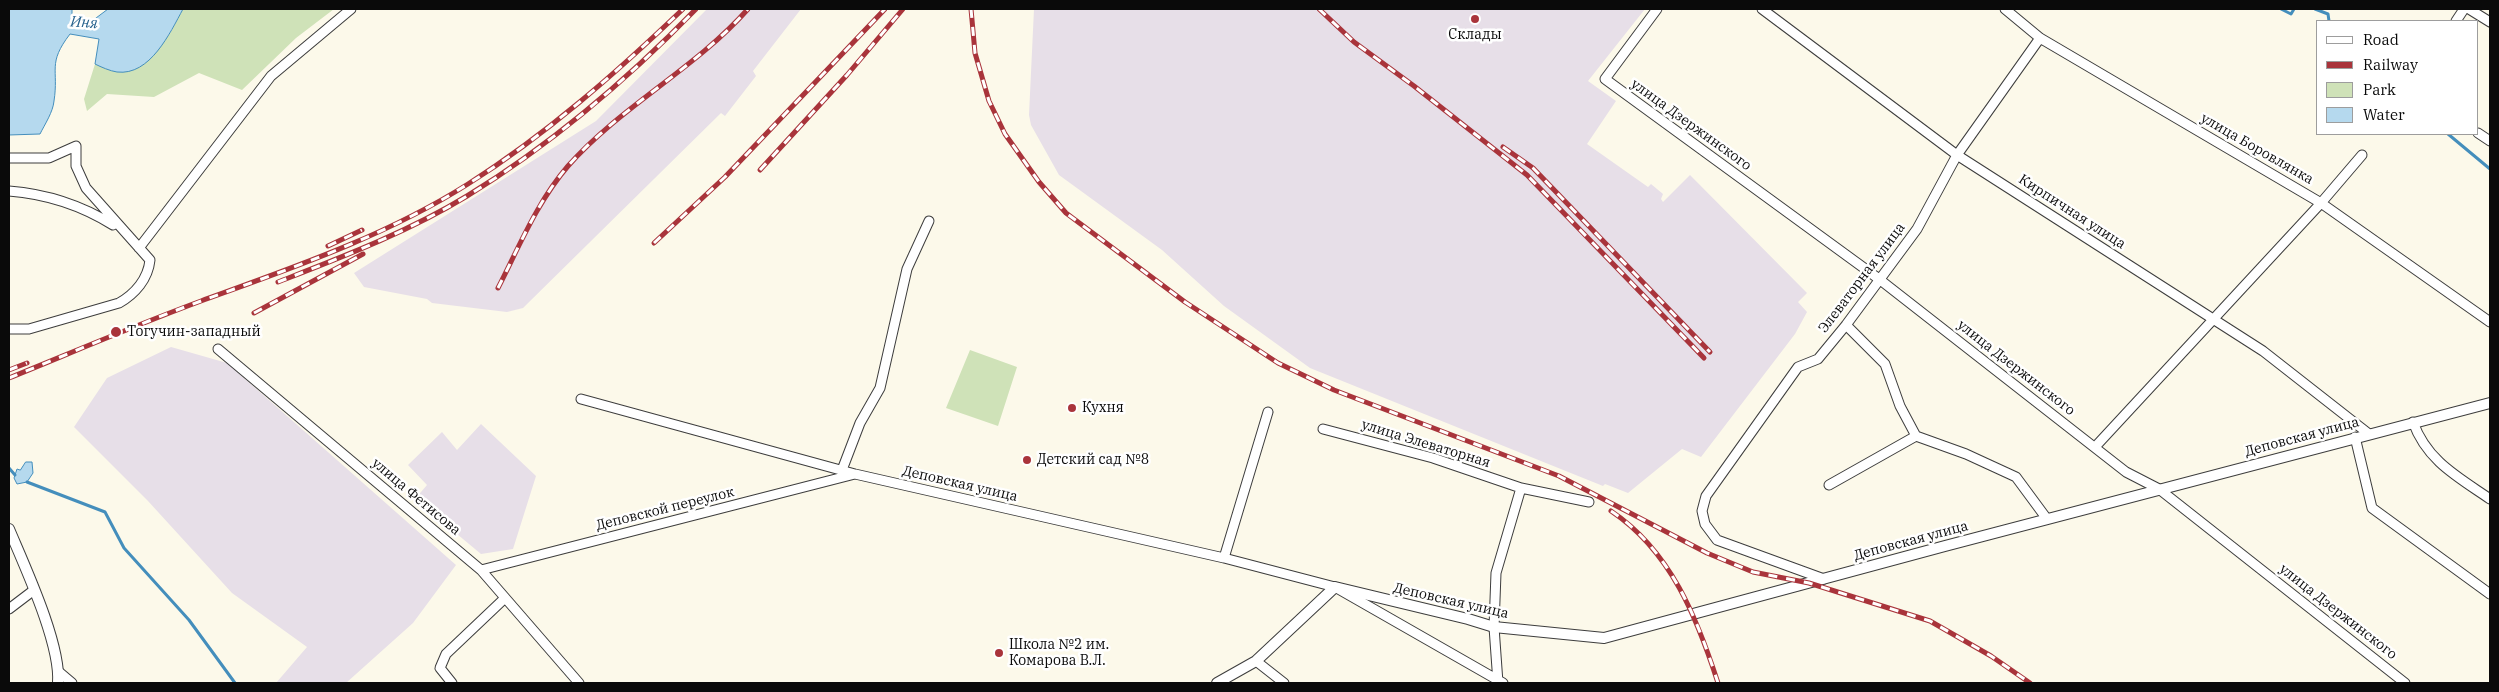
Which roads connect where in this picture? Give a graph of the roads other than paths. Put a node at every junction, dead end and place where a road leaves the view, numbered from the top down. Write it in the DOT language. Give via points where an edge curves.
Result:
graph roads {
  1 [pos="352,9"];
  2 [pos="1657,9"];
  3 [pos="1762,9"];
  4 [pos="2005,9"];
  5 [pos="2464,9"];
  6 [pos="2469,9"];
  7 [pos="2457,20"];
  8 [pos="2490,22"];
  9 [pos="2040,38"];
  10 [pos="2479,134"];
  11 [pos="2490,141"];
  12 [pos="1957,155"];
  13 [pos="2362,155"];
  14 [pos="9,158"];
  15 [pos="9,191"];
  16 [pos="2321,203"];
  17 [pos="929,221"];
  18 [pos="128,235"];
  19 [pos="139,248"];
  20 [pos="1879,279"];
  21 [pos="2214,319"];
  22 [pos="2490,322"];
  23 [pos="1846,325"];
  24 [pos="9,329"];
  25 [pos="218,349"];
  26 [pos="581,399"];
  27 [pos="2490,403"];
  28 [pos="1268,412"];
  29 [pos="2413,422"];
  30 [pos="1323,429"];
  31 [pos="2369,434"];
  32 [pos="1916,436"];
  33 [pos="2355,437"];
  34 [pos="2095,448"];
  35 [pos="842,470"];
  36 [pos="855,474"];
  37 [pos="1830,485"];
  38 [pos="1521,488"];
  39 [pos="2159,489"];
  40 [pos="2490,499"];
  41 [pos="1589,502"];
  42 [pos="2047,519"];
  43 [pos="9,529"];
  44 [pos="1224,558"];
  45 [pos="482,570"];
  46 [pos="1824,579"];
  47 [pos="1336,587"];
  48 [pos="34,590"];
  49 [pos="2490,594"];
  50 [pos="505,598"];
  51 [pos="9,609"];
  52 [pos="1494,627"];
  53 [pos="1256,661"];
  54 [pos="59,672"];
  55 [pos="451,682"];
  56 [pos="1500,682"];
  57 [pos="58,683"];
  58 [pos="72,683"];
  59 [pos="578,683"];
  60 [pos="1217,683"];
  61 [pos="1284,683"];
  62 [pos="2405,683"];
  1 -- 19 [label="street" via="271,76"];
  2 -- 20 [label="street, улица Дзержинского" via="1605,79"];
  3 -- 12 [label="street, Кирпичная улица"];
  4 -- 9 [label="street, улица Боровлянка"];
  5 -- 7 [label="street"];
  6 -- 8 [label="street"];
  9 -- 12 [label="street, Элеваторная улица"];
  9 -- 16 [label="street, улица Боровлянка"];
  10 -- 11 [label="street"];
  12 -- 20 [label="street, Элеваторная улица" via="1917,228"];
  12 -- 21 [label="street, Кирпичная улица"];
  13 -- 16 [label="street"];
  14 -- 18 [label="street" via="48,158 76,146 76,166 86,188"];
  15 -- 18 [label="street" via="55,198 79,206"];
  16 -- 21 [label="street"];
  16 -- 22 [label="street, улица Боровлянка"];
  17 -- 35 [label="street" via="907,269 880,388 860,423"];
  18 -- 19 [label="street"];
  19 -- 24 [label="street" via="150,260 149,268 132,296 119,303 29,329"];
  20 -- 23 [label="street, Элеваторная улица"];
  20 -- 34 [label="street, улица Дзержинского"];
  21 -- 31 [label="street, Кирпичная улица" via="2263,351"];
  21 -- 34 [label="street"];
  23 -- 32 [label="street" via="1885,364 1900,406"];
  23 -- 46 [label="street, Элеваторная улица" via="1818,359 1798,367 1711,488 1702,511 1705,524 1717,540"];
  25 -- 45 [label="street, улица Фетисова"];
  26 -- 35 [label="street, Деповская улица"];
  27 -- 29 [label="street, Деповская улица"];
  28 -- 44 [label="street"];
  29 -- 31 [label="street, Деповская улица"];
  29 -- 40 [label="street" via="2432,456"];
  30 -- 38 [label="street, улица Элеваторная" via="1433,458"];
  31 -- 33 [label="street, Деповская улица"];
  32 -- 37 [label="street"];
  32 -- 42 [label="street" via="2016,477"];
  33 -- 39 [label="street, Деповская улица"];
  33 -- 49 [label="street" via="2372,508"];
  34 -- 39 [label="street, улица Дзержинского" via="2126,472"];
  35 -- 36 [label="street, Деповская улица"];
  36 -- 44 [label="street, Деповская улица"];
  36 -- 45 [label="street, Деповской переулок"];
  38 -- 41 [label="street, улица Элеваторная"];
  38 -- 52 [label="street" via="1496,573"];
  39 -- 42 [label="street, Деповская улица"];
  39 -- 62 [label="street, улица Дзержинского"];
  42 -- 46 [label="street, Деповская улица"];
  43 -- 48 [label="street"];
  44 -- 47 [label="street, Деповская улица"];
  45 -- 50 [label="street, улица Фетисова"];
  46 -- 52 [label="street, Деповская улица" via="1604,638"];
  47 -- 52 [label="street, Деповская улица"];
  47 -- 53 [label="street"];
  47 -- 56 [label="street, Деповская улица"];
  48 -- 51 [label="street"];
  48 -- 54 [label="street"];
  50 -- 55 [label="street" via="446,654 440,668"];
  50 -- 59 [label="street, улица Фетисова"];
  52 -- 56 [label="street"];
  53 -- 60 [label="street"];
  53 -- 61 [label="street"];
  54 -- 57 [label="street"];
  54 -- 58 [label="street"];
}
